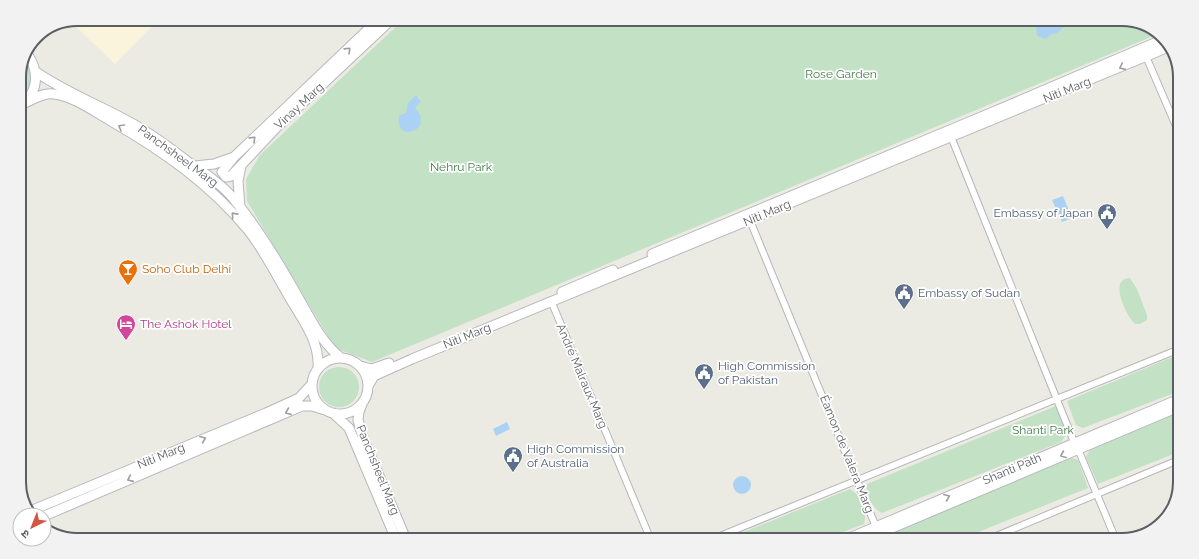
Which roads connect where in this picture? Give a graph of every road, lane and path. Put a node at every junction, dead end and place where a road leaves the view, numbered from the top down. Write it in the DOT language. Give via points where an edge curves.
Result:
graph roads {
  1 [pos="372,26"];
  2 [pos="385,26"];
  3 [pos="1159,42"];
  4 [pos="1163,48"];
  5 [pos="1144,52"];
  6 [pos="30,59"];
  7 [pos="36,72"];
  8 [pos="26,99"];
  9 [pos="26,103"];
  10 [pos="1173,119"];
  11 [pos="950,134"];
  12 [pos="234,157"];
  13 [pos="195,166"];
  14 [pos="241,166"];
  15 [pos="240,207"];
  16 [pos="749,218"];
  17 [pos="552,303"];
  18 [pos="1173,352"];
  19 [pos="341,358"];
  20 [pos="360,366"];
  21 [pos="318,369"];
  22 [pos="312,384"];
  23 [pos="368,386"];
  24 [pos="1058,399"];
  25 [pos="362,402"];
  26 [pos="1173,402"];
  27 [pos="1173,409"];
  28 [pos="329,411"];
  29 [pos="1076,446"];
  30 [pos="1173,462"];
  31 [pos="858,481"];
  32 [pos="1096,494"];
  33 [pos="40,507"];
  34 [pos="52,513"];
  35 [pos="392,533"];
  36 [pos="403,533"];
  37 [pos="648,533"];
  38 [pos="728,533"];
  39 [pos="879,533"];
  40 [pos="1003,533"];
  41 [pos="1113,533"];
  12 -- 1 [label="main road, Vinay Marg, one-way"];
  2 -- 14 [label="main road, Vinay Marg" via="277,127"];
  3 -- 5 [label="main road, Niti Marg"];
  4 -- 5 [label="main road, Niti Marg"];
  5 -- 10 [label="street"];
  5 -- 11 [label="main road, Niti Marg"];
  6 -- 7 [label="main road"];
  7 -- 8 [label="main road" via="34,88"];
  7 -- 13 [label="main road, Panchsheel Marg" via="68,91 128,120"];
  21 -- 9 [label="main road, Panchsheel Marg, one-way" via="313,338 288,295 249,231 211,190 142,138 72,100 45,94"];
  11 -- 16 [label="main road, Niti Marg"];
  11 -- 24 [label="street"];
  12 -- 13 [label="main road, Vinay Marg" via="214,164"];
  12 -- 14 [label="main road, Vinay Marg" via="224,168 223,176 231,176"];
  13 -- 15 [label="main road, Panchsheel Marg" via="213,179"];
  14 -- 15 [label="main road" via="238,181"];
  15 -- 19 [label="main road, Panchsheel Marg" via="260,234 311,323 331,350"];
  16 -- 17 [label="main road, Niti Marg"];
  16 -- 20 [label="main road, Niti Marg" via="381,366 367,369"];
  16 -- 31 [label="street, Éamon de Valera Marg"];
  17 -- 23 [label="main road, Niti Marg" via="374,376"];
  17 -- 37 [label="street, André Malraux Marg"];
  18 -- 24 [label="street"];
  19 -- 20 [label="main road" via="351,360"];
  19 -- 21 [label="main road" via="330,359"];
  20 -- 23 [label="main road" via="366,375"];
  21 -- 22 [label="main road"];
  22 -- 28 [label="main road" via="314,397 320,406"];
  33 -- 22 [label="main road, Niti Marg, one-way" via="266,413 299,398"];
  23 -- 25 [label="main road"];
  24 -- 29 [label="street"];
  24 -- 31 [label="street"];
  25 -- 28 [label="main road" via="351,412 340,414"];
  25 -- 36 [label="main road, Panchsheel Marg" via="358,420 363,438"];
  26 -- 29 [label="main road, Shanti Path"];
  27 -- 29 [label="main road, Shanti Path"];
  28 -- 34 [label="main road, Niti Marg, one-way" via="302,406"];
  28 -- 35 [label="main road, Panchsheel Marg" via="349,428"];
  29 -- 32 [label="street"];
  29 -- 39 [label="main road, Shanti Path"];
  30 -- 32 [label="street"];
  31 -- 38 [label="street"];
  31 -- 39 [label="street, Éamon de Valera Marg"];
  32 -- 40 [label="street"];
  32 -- 41 [label="street"];
}
